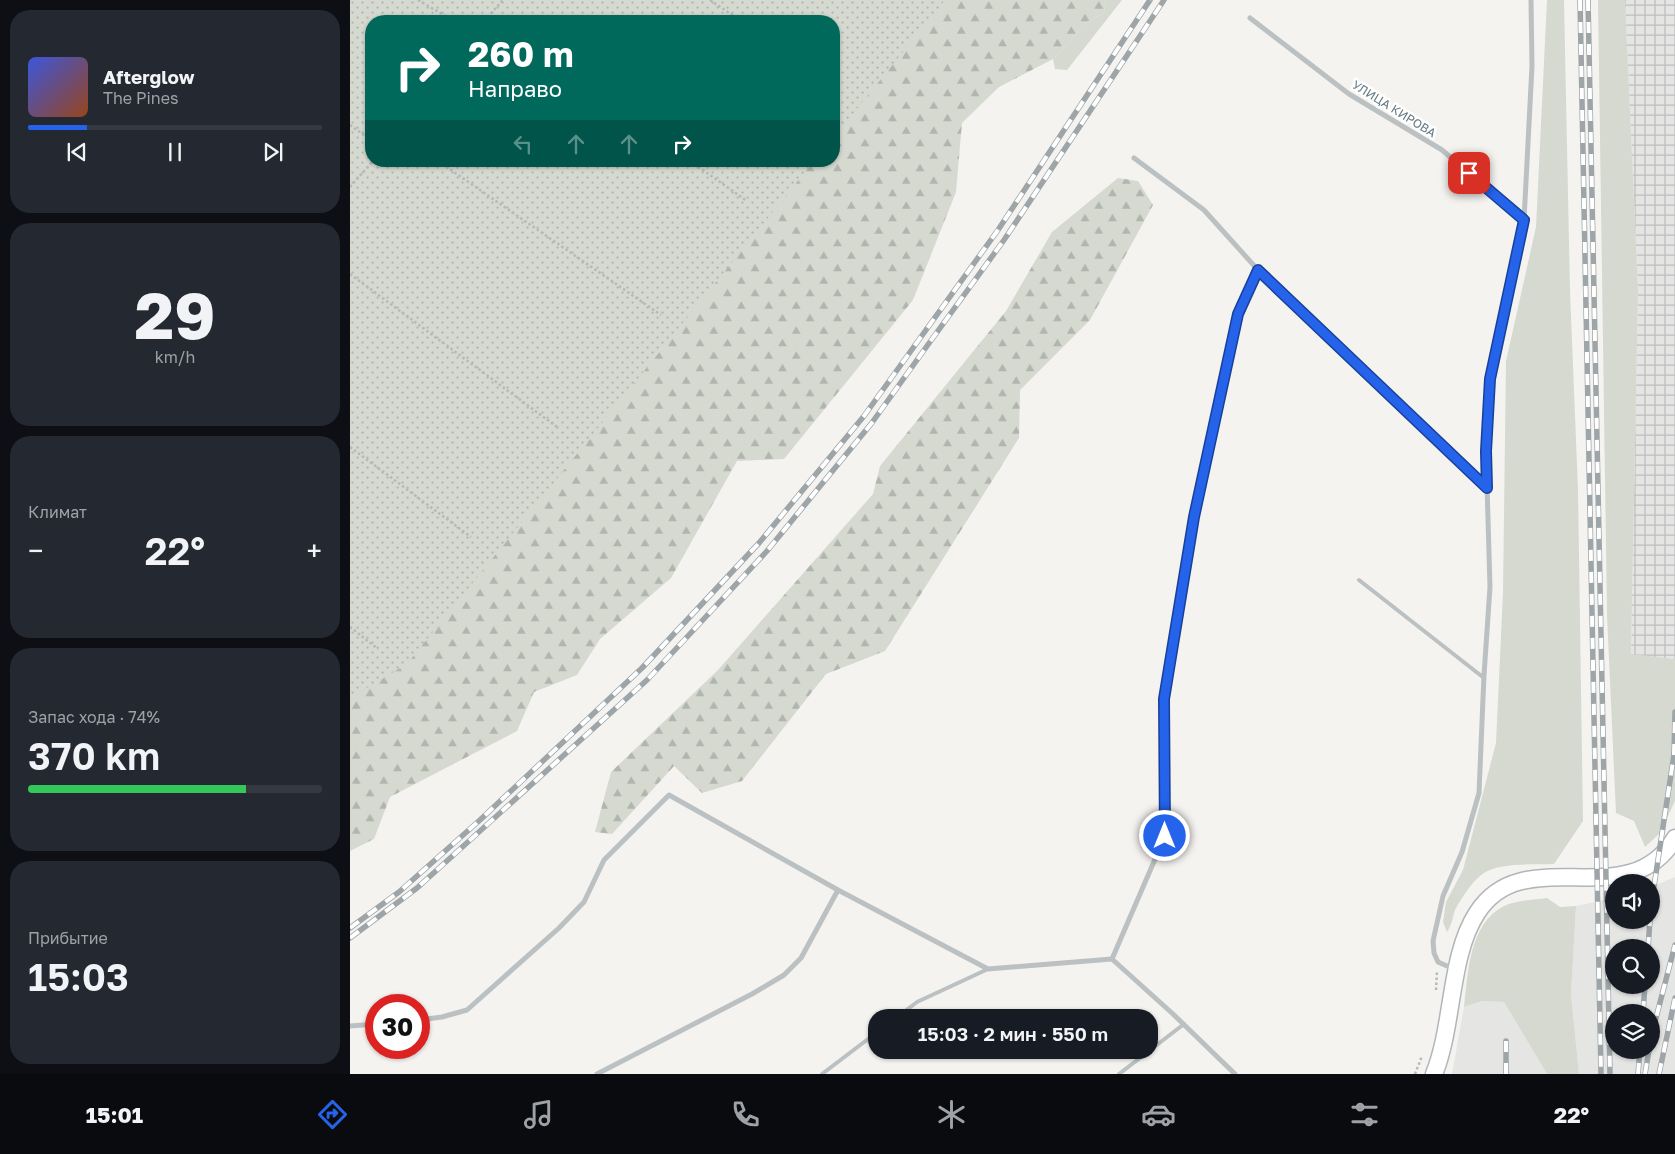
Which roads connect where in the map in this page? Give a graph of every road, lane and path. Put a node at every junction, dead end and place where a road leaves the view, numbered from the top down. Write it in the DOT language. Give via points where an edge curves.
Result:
graph roads {
  1 [pos="418,0"];
  2 [pos="503,0"];
  3 [pos="710,0"];
  4 [pos="1532,0"];
  5 [pos="444,15"];
  6 [pos="490,15"];
  7 [pos="732,15"];
  8 [pos="1250,18"];
  9 [pos="350,126"];
  10 [pos="365,136"];
  11 [pos="1134,158"];
  12 [pos="367,167"];
  13 [pos="447,167"];
  14 [pos="699,167"];
  15 [pos="350,187"];
  16 [pos="747,201"];
  17 [pos="1524,220"];
  18 [pos="1258,270"];
  19 [pos="350,274"];
  20 [pos="661,315"];
  21 [pos="557,427"];
  22 [pos="350,447"];
  23 [pos="1487,488"];
  24 [pos="472,537"];
  25 [pos="1358,580"];
  26 [pos="350,627"];
  27 [pos="378,649"];
  28 [pos="1484,678"];
  29 [pos="1675,838"];
  30 [pos="838,890"];
  31 [pos="1112,960"];
  32 [pos="1438,962"];
  33 [pos="988,969"];
  34 [pos="1457,970"];
  35 [pos="1435,998"];
  36 [pos="908,1009"];
  37 [pos="430,1019"];
  38 [pos="1184,1024"];
  39 [pos="365,1025"];
  40 [pos="350,1026"];
  41 [pos="868,1039"];
  42 [pos="1424,1053"];
  43 [pos="830,1068"];
  44 [pos="597,1074"];
  45 [pos="822,1074"];
  46 [pos="832,1074"];
  47 [pos="1119,1074"];
  48 [pos="1235,1074"];
  49 [pos="1414,1074"];
  50 [pos="1434,1074"];
  1 -- 5 [label="path"];
  2 -- 6 [label="path"];
  3 -- 7 [label="path"];
  4 -- 17 [label="street"];
  8 -- 17 [label="street, УЛИЦА КИРОВА" via="1349,94 1442,150"];
  9 -- 10 [label="path"];
  11 -- 18 [label="street" via="1204,210"];
  12 -- 15 [label="path"];
  13 -- 20 [label="path"];
  14 -- 16 [label="path"];
  17 -- 23 [label="street" via="1490,379"];
  18 -- 23 [label="street"];
  18 -- 31 [label="street" via="1238,314 1194,517 1167,680 1164,699 1165,836"];
  19 -- 21 [label="path"];
  22 -- 24 [label="path"];
  23 -- 28 [label="street" via="1490,587"];
  25 -- 28 [label="lane"];
  26 -- 27 [label="path"];
  28 -- 32 [label="street" via="1480,793 1468,835 1436,918 1433,941"];
  29 -- 34 [label="main road" via="1656,860 1633,874 1541,878 1508,886 1489,898 1478,911 1465,937"];
  30 -- 33 [label="street"];
  30 -- 37 [label="street" via="669,795 604,860 584,902 559,928 467,1010"];
  30 -- 44 [label="street" via="801,958 784,975"];
  31 -- 33 [label="street"];
  31 -- 38 [label="street"];
  32 -- 34 [label="street"];
  32 -- 35 [label="path"];
  33 -- 36 [label="lane"];
  34 -- 50 [label="main road"];
  38 -- 47 [label="lane"];
  38 -- 48 [label="street"];
  39 -- 40 [label="street"];
  41 -- 43 [label="lane"];
  42 -- 49 [label="path"];
  43 -- 45 [label="lane"];
  43 -- 46 [label="lane"];
}
